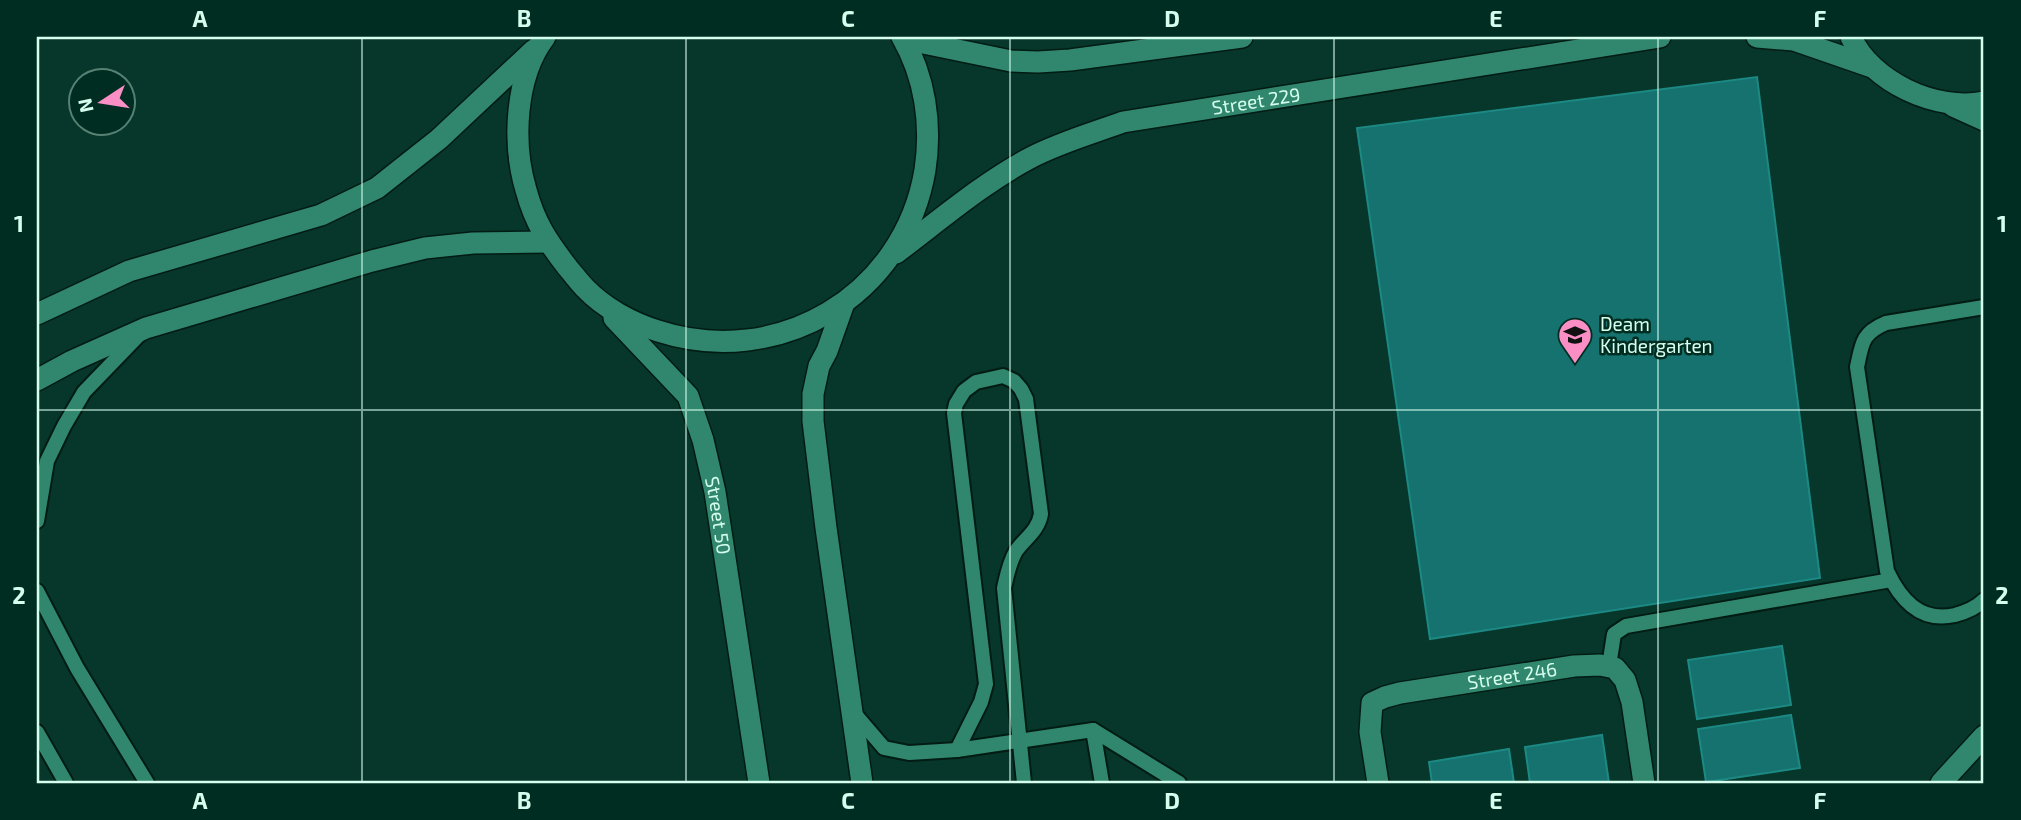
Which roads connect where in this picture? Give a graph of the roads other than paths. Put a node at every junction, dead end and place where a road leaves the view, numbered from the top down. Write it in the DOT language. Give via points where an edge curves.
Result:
graph roads {
  1 [pos="1242,37"];
  2 [pos="1660,37"];
  3 [pos="1757,37"];
  4 [pos="1851,37"];
  5 [pos="903,38"];
  6 [pos="542,41"];
  7 [pos="1873,67"];
  8 [pos="1984,102"];
  9 [pos="1945,103"];
  10 [pos="1984,120"];
  11 [pos="547,242"];
  12 [pos="889,258"];
  13 [pos="586,289"];
  14 [pos="71,297"];
  15 [pos="37,301"];
  16 [pos="844,303"];
  17 [pos="1984,307"];
  18 [pos="37,314"];
  19 [pos="146,328"];
  20 [pos="37,380"];
  21 [pos="37,521"];
  22 [pos="1891,580"];
  23 [pos="37,591"];
  24 [pos="1984,600"];
  25 [pos="1609,666"];
  26 [pos="852,710"];
  27 [pos="1093,730"];
  28 [pos="37,732"];
  29 [pos="1984,736"];
  30 [pos="1018,742"];
  31 [pos="957,750"];
  32 [pos="66,783"];
  33 [pos="147,783"];
  34 [pos="759,783"];
  35 [pos="862,783"];
  36 [pos="1024,783"];
  37 [pos="1101,783"];
  38 [pos="1180,783"];
  39 [pos="1378,783"];
  40 [pos="1644,783"];
  41 [pos="1941,783"];
  1 -- 5 [label="main road" via="1038,62 1011,61"];
  2 -- 12 [label="main road, Street 229" via="1123,122 1032,157"];
  3 -- 7 [label="main road" via="1794,40"];
  4 -- 7 [label="main road"];
  5 -- 12 [label="main road" via="919,75 928,151 922,189"];
  6 -- 11 [label="main road" via="526,78 518,145 522,179"];
  6 -- 14 [label="main road" via="439,139 376,188 321,215 129,271"];
  7 -- 9 [label="main road" via="1906,90"];
  8 -- 9 [label="main road"];
  9 -- 10 [label="main road"];
  11 -- 13 [label="main road"];
  11 -- 19 [label="main road" via="425,248"];
  12 -- 16 [label="main road"];
  13 -- 16 [label="main road" via="645,327 713,342 782,334"];
  13 -- 34 [label="main road, Street 50" via="688,396 704,440"];
  14 -- 15 [label="main road"];
  14 -- 18 [label="main road"];
  16 -- 26 [label="main road" via="818,366 813,422"];
  17 -- 22 [label="lane" via="1886,323 1864,337 1857,367"];
  19 -- 20 [label="main road"];
  19 -- 21 [label="lane" via="84,391 64,426 47,461"];
  22 -- 24 [label="lane" via="1909,604 1933,616 1962,613"];
  22 -- 25 [label="lane" via="1626,626 1614,634"];
  23 -- 33 [label="lane" via="76,668"];
  25 -- 39 [label="main road, Street 246" via="1574,666 1400,694 1372,703 1370,732"];
  25 -- 40 [label="main road" via="1625,680 1632,702"];
  26 -- 31 [label="lane" via="884,747 909,753"];
  26 -- 35 [label="main road"];
  27 -- 30 [label="lane"];
  27 -- 37 [label="lane"];
  27 -- 38 [label="lane"];
  28 -- 32 [label="lane"];
  29 -- 41 [label="main road"];
  30 -- 31 [label="lane"];
  30 -- 31 [label="lane" via="1004,588 1009,566 1041,514 1026,399 1014,381 1003,376 969,386 954,413 986,684"];
  30 -- 36 [label="lane"];
}
